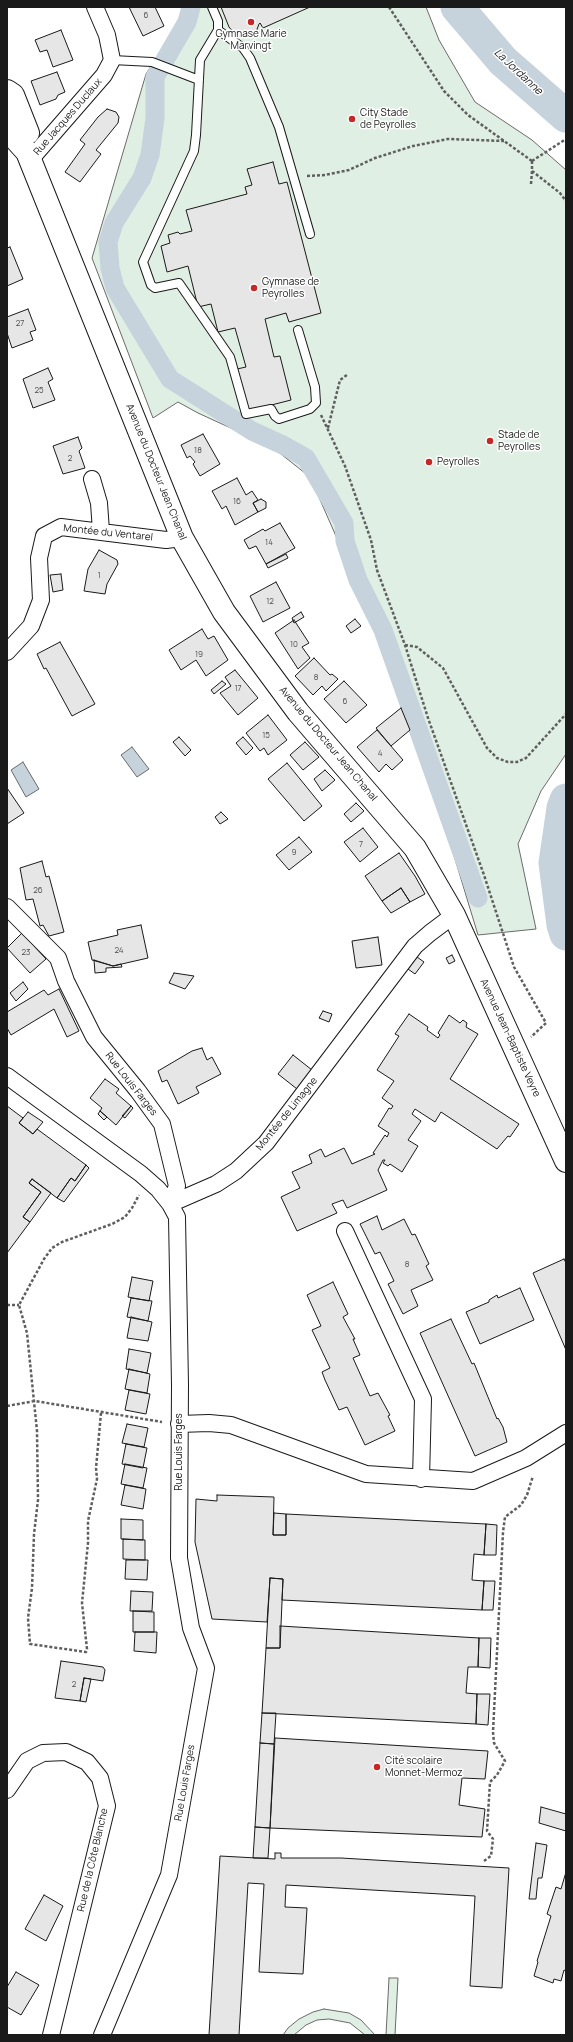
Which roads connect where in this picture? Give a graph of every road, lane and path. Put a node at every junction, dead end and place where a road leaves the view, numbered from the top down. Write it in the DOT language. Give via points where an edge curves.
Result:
graph roads {
  1 [pos="95,7"];
  2 [pos="212,7"];
  3 [pos="389,7"];
  4 [pos="218,30"];
  5 [pos="112,60"];
  6 [pos="198,80"];
  7 [pos="7,91"];
  8 [pos="7,117"];
  9 [pos="566,140"];
  10 [pos="504,141"];
  11 [pos="29,156"];
  12 [pos="532,161"];
  13 [pos="532,171"];
  14 [pos="293,174"];
  15 [pos="531,184"];
  16 [pos="566,201"];
  17 [pos="310,234"];
  18 [pos="298,330"];
  19 [pos="348,374"];
  20 [pos="316,404"];
  21 [pos="328,429"];
  22 [pos="92,479"];
  23 [pos="101,531"];
  24 [pos="182,538"];
  25 [pos="405,645"];
  26 [pos="7,652"];
  27 [pos="566,714"];
  28 [pos="9,915"];
  29 [pos="454,915"];
  30 [pos="515,1051"];
  31 [pos="7,1076"];
  32 [pos="566,1161"];
  33 [pos="141,1174"];
  34 [pos="170,1204"];
  35 [pos="345,1231"];
  36 [pos="7,1305"];
  37 [pos="19,1305"];
  38 [pos="35,1401"];
  39 [pos="7,1406"];
  40 [pos="101,1412"];
  41 [pos="179,1424"];
  42 [pos="566,1434"];
  43 [pos="533,1476"];
  44 [pos="421,1478"];
  45 [pos="7,1790"];
  46 [pos="484,1861"];
  47 [pos="51,2035"];
  48 [pos="102,2035"];
  1 -- 5 [label="street" via="107,35"];
  2 -- 4 [label="lane" via="218,21"];
  3 -- 10 [label="path" via="444,91 468,115"];
  4 -- 6 [label="lane" via="200,60"];
  4 -- 14 [label="lane" via="243,48 250,58 279,128"];
  5 -- 6 [label="lane" via="152,62"];
  5 -- 11 [label="street, Rue Jacques Duclaux" via="104,76"];
  6 -- 20 [label="lane" via="194,151 144,262 151,285 155,288 179,283 230,356 246,414 271,409 280,419 310,409"];
  7 -- 11 [label="main road, Avenue du Docteur Jean Chanal" via="13,94 30,137"];
  8 -- 11 [label="main road, Avenue du Docteur Jean Chanal" via="17,141"];
  9 -- 12 [label="path"];
  10 -- 12 [label="path"];
  10 -- 14 [label="path" via="448,139 413,146 331,174"];
  11 -- 24 [label="main road, Avenue du Docteur Jean Chanal"];
  12 -- 13 [label="path"];
  13 -- 15 [label="path"];
  13 -- 16 [label="path" via="560,193"];
  14 -- 17 [label="lane"];
  18 -- 20 [label="lane" via="314,387"];
  19 -- 21 [label="path" via="340,380"];
  20 -- 21 [label="path"];
  21 -- 25 [label="path" via="345,466 371,540 377,570"];
  22 -- 23 [label="street"];
  23 -- 24 [label="street, Montée du Ventarel" via="166,540"];
  23 -- 26 [label="street, Montée du Ventarel" via="61,526 44,536 39,558 41,600 31,626"];
  24 -- 29 [label="main road, Avenue du Docteur Jean Chanal" via="224,612 298,712 415,848"];
  25 -- 27 [label="path" via="417,646 443,668 487,748 497,758 508,762 526,758"];
  25 -- 30 [label="path" via="514,967 546,1023"];
  28 -- 34 [label="street, Rue Louis Farges" via="58,958 66,981 94,1037 162,1124 177,1186"];
  29 -- 30 [label="main road, Avenue Jean-Baptiste Veyre"];
  29 -- 34 [label="street, Montée de Limagne" via="415,946 266,1143 236,1171 216,1184"];
  30 -- 32 [label="main road, Avenue Jean-Baptiste Veyre"];
  31 -- 33 [label="street"];
  33 -- 34 [label="street"];
  33 -- 37 [label="path" via="136,1183 142,1188 125,1217 52,1248"];
  34 -- 41 [label="street, Rue Louis Farges" via="177,1216"];
  35 -- 44 [label="street" via="423,1399"];
  36 -- 37 [label="path"];
  37 -- 38 [label="path" via="27,1333"];
  38 -- 39 [label="path"];
  38 -- 40 [label="path"];
  38 -- 40 [label="path" via="38,1500 28,1618 30,1644 86,1652 87,1649 82,1603 88,1521 97,1479"];
  40 -- 41 [label="path"];
  41 -- 44 [label="street" via="231,1425 366,1474"];
  41 -- 48 [label="street, Rue Louis Farges" via="179,1558 192,1628 206,1668 168,1875"];
  42 -- 44 [label="street" via="526,1458 473,1481"];
  43 -- 46 [label="path" via="521,1505 505,1517 503,1532 493,1732 494,1743 505,1761 490,1782 487,1831 493,1839 491,1856"];
  45 -- 47 [label="street, Rue de la Côte Blanche" via="27,1761 43,1753 66,1752 87,1762 100,1778 107,1806"];
}
